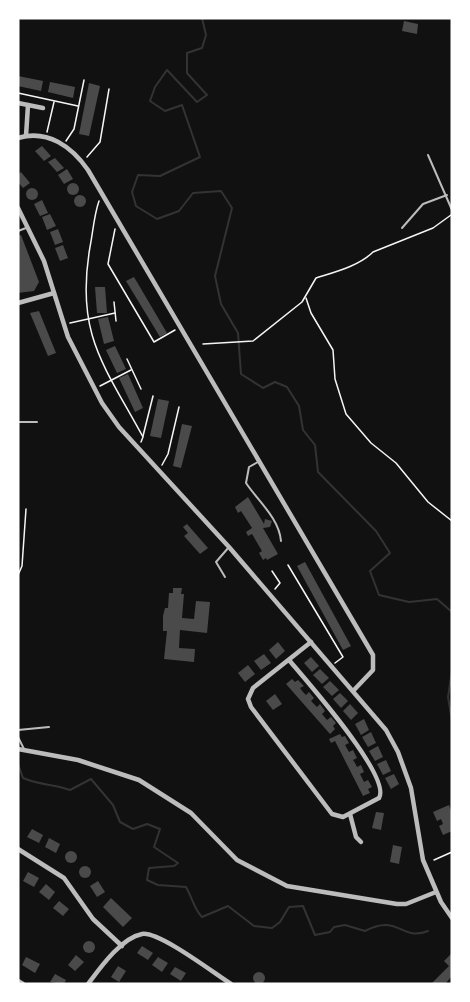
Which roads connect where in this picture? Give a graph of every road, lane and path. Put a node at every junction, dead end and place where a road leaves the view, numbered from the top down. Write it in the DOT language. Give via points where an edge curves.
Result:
graph roads {
  1 [pos="84,80"];
  2 [pos="109,89"];
  3 [pos="18,93"];
  4 [pos="54,101"];
  5 [pos="18,103"];
  6 [pos="28,105"];
  7 [pos="78,106"];
  8 [pos="42,108"];
  9 [pos="27,135"];
  10 [pos="46,137"];
  11 [pos="18,138"];
  12 [pos="64,144"];
  13 [pos="428,154"];
  14 [pos="83,162"];
  15 [pos="102,195"];
  16 [pos="447,195"];
  17 [pos="18,208"];
  18 [pos="452,210"];
  19 [pos="452,214"];
  20 [pos="119,223"];
  21 [pos="29,227"];
  22 [pos="402,228"];
  23 [pos="18,231"];
  24 [pos="54,293"];
  25 [pos="305,297"];
  26 [pos="114,302"];
  27 [pos="18,303"];
  28 [pos="115,313"];
  29 [pos="87,318"];
  30 [pos="116,321"];
  31 [pos="64,324"];
  32 [pos="181,326"];
  33 [pos="202,344"];
  34 [pos="127,359"];
  35 [pos="131,370"];
  36 [pos="110,380"];
  37 [pos="141,389"];
  38 [pos="95,390"];
  39 [pos="153,396"];
  40 [pos="179,406"];
  41 [pos="18,422"];
  42 [pos="37,422"];
  43 [pos="143,437"];
  44 [pos="138,448"];
  45 [pos="260,460"];
  46 [pos="159,471"];
  47 [pos="26,509"];
  48 [pos="452,521"];
  49 [pos="281,541"];
  50 [pos="229,547"];
  51 [pos="288,565"];
  52 [pos="272,571"];
  53 [pos="18,575"];
  54 [pos="225,577"];
  55 [pos="270,594"];
  56 [pos="311,642"];
  57 [pos="289,660"];
  58 [pos="333,665"];
  59 [pos="354,690"];
  60 [pos="49,727"];
  61 [pos="18,730"];
  62 [pos="18,737"];
  63 [pos="18,749"];
  64 [pos="25,752"];
  65 [pos="350,814"];
  66 [pos="360,842"];
  67 [pos="18,849"];
  68 [pos="452,852"];
  69 [pos="434,860"];
  70 [pos="436,892"];
  71 [pos="452,918"];
  72 [pos="122,946"];
  73 [pos="18,981"];
  74 [pos="23,984"];
  75 [pos="88,984"];
  76 [pos="231,984"];
  1 -- 7 [label="path"];
  2 -- 14 [label="path" via="100,142"];
  3 -- 4 [label="path"];
  4 -- 7 [label="path"];
  4 -- 10 [label="path"];
  5 -- 6 [label="street"];
  6 -- 8 [label="street"];
  6 -- 9 [label="street"];
  7 -- 12 [label="path" via="74,129"];
  9 -- 10 [label="street"];
  9 -- 11 [label="street"];
  10 -- 12 [label="street"];
  12 -- 14 [label="street"];
  13 -- 16 [label="lane"];
  14 -- 15 [label="street"];
  15 -- 20 [label="street"];
  15 -- 29 [label="path" via="86,274"];
  16 -- 18 [label="lane"];
  16 -- 22 [label="lane" via="423,204"];
  17 -- 21 [label="street"];
  19 -- 25 [label="path" via="433,228 316,278"];
  20 -- 32 [label="street"];
  20 -- 32 [label="path" via="108,264 136,313 154,342"];
  21 -- 23 [label="lane"];
  21 -- 24 [label="street"];
  24 -- 27 [label="street"];
  24 -- 31 [label="street"];
  25 -- 33 [label="path" via="253,341"];
  25 -- 48 [label="path" via="333,350 335,379 346,414 371,443 396,463 428,502"];
  26 -- 28 [label="path"];
  28 -- 29 [label="path"];
  28 -- 30 [label="path"];
  29 -- 31 [label="path"];
  29 -- 36 [label="path"];
  31 -- 38 [label="street"];
  32 -- 45 [label="street"];
  34 -- 35 [label="path"];
  35 -- 36 [label="path"];
  35 -- 37 [label="path"];
  36 -- 38 [label="path"];
  36 -- 43 [label="path"];
  38 -- 44 [label="street"];
  39 -- 43 [label="path"];
  40 -- 46 [label="path" via="168,453"];
  41 -- 42 [label="lane"];
  43 -- 44 [label="path"];
  44 -- 46 [label="street"];
  45 -- 49 [label="lane" via="249,467 246,483 280,532"];
  45 -- 59 [label="street" via="373,655 373,670"];
  46 -- 50 [label="street"];
  47 -- 53 [label="path"];
  50 -- 54 [label="lane" via="216,562"];
  50 -- 55 [label="street"];
  51 -- 58 [label="path" via="343,657"];
  52 -- 55 [label="path" via="280,583"];
  55 -- 56 [label="street"];
  56 -- 57 [label="street"];
  56 -- 58 [label="street"];
  57 -- 65 [label="street" via="348,730 380,787 379,798"];
  57 -- 65 [label="street" via="250,691 251,707 333,814 339,818"];
  58 -- 59 [label="street"];
  59 -- 70 [label="street" via="398,752 411,788 419,848"];
  60 -- 61 [label="lane"];
  62 -- 64 [label="lane"];
  63 -- 64 [label="street"];
  64 -- 70 [label="street" via="78,760 139,780 191,813 237,860 287,886 397,904"];
  65 -- 66 [label="street"];
  67 -- 72 [label="street" via="64,878 93,919"];
  68 -- 69 [label="path"];
  70 -- 71 [label="street"];
  72 -- 75 [label="street"];
  72 -- 76 [label="street" via="140,935 153,936"];
  73 -- 74 [label="street"];
}
